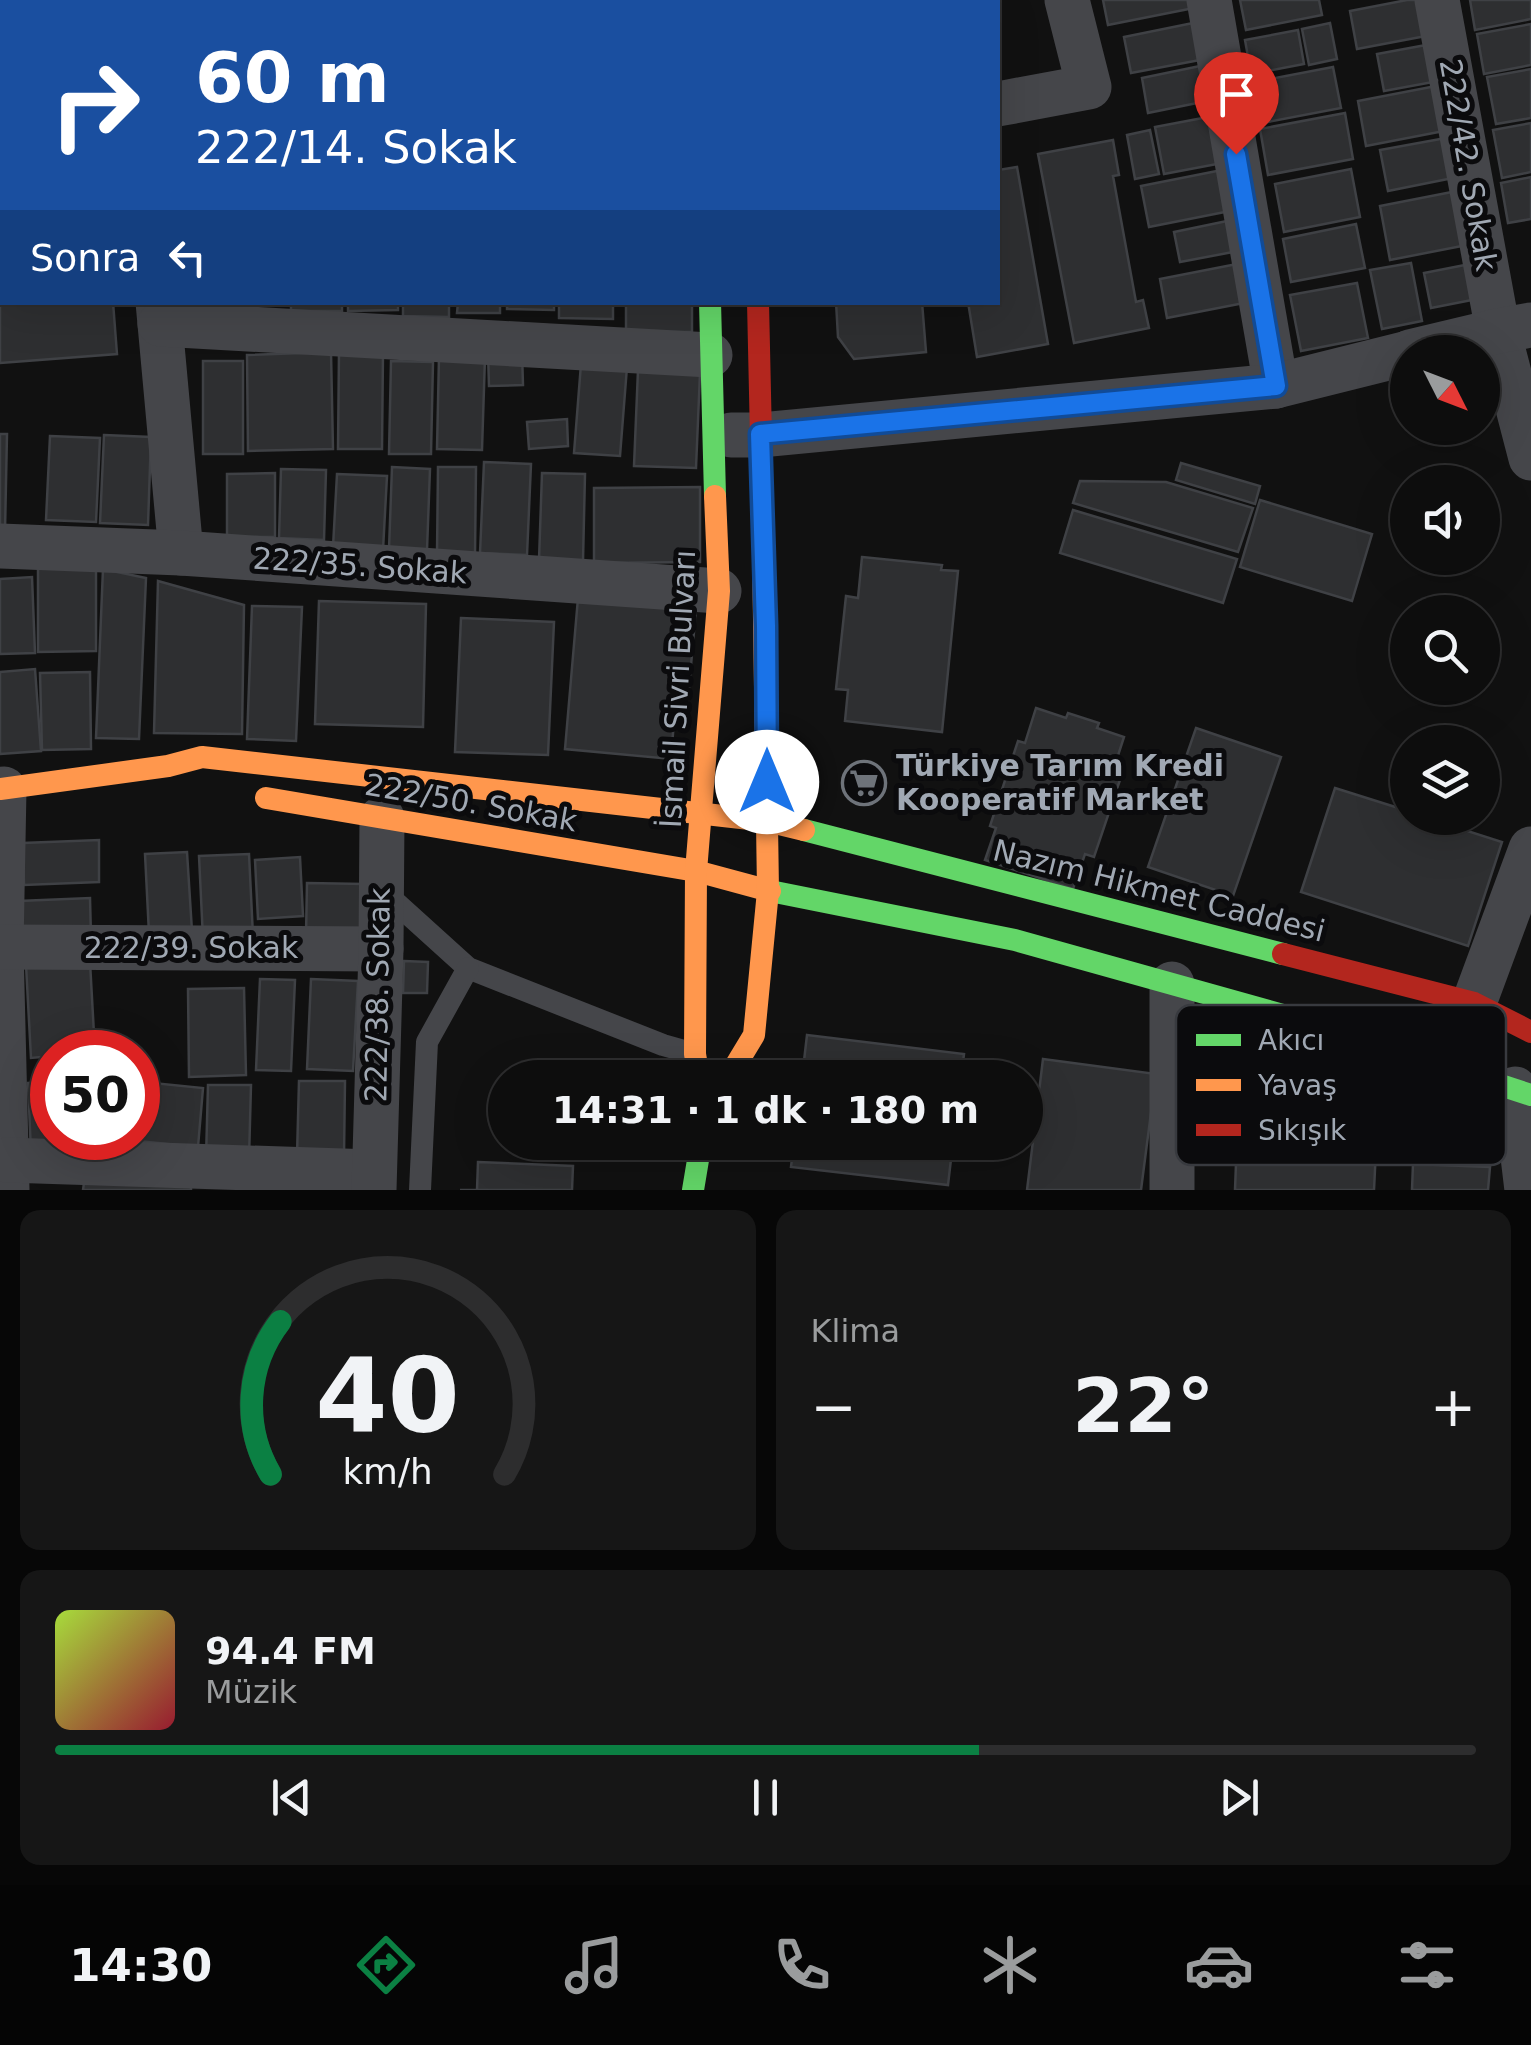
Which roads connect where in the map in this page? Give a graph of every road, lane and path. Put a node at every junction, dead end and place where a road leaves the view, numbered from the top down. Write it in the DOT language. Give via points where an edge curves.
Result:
graph roads {
  1 [pos="1067,0"];
  2 [pos="1208,0"];
  3 [pos="1437,0"];
  4 [pos="1000,104"];
  5 [pos="710,305"];
  6 [pos="758,305"];
  7 [pos="159,313"];
  8 [pos="1515,328"];
  9 [pos="1485,335"];
  10 [pos="710,355"];
  11 [pos="1390,358"];
  12 [pos="1276,386"];
  13 [pos="760,434"];
  14 [pos="712,436"];
  15 [pos="1531,458"];
  16 [pos="0,546"];
  17 [pos="181,553"];
  18 [pos="719,590"];
  19 [pos="168,766"];
  20 [pos="198,786"];
  21 [pos="2,789"];
  22 [pos="235,792"];
  23 [pos="702,813"];
  24 [pos="382,818"];
  25 [pos="767,821"];
  26 [pos="1531,849"];
  27 [pos="696,871"];
  28 [pos="382,889"];
  29 [pos="768,891"];
  30 [pos="1,947"];
  31 [pos="381,949"];
  32 [pos="468,968"];
  33 [pos="1172,984"];
  34 [pos="1474,1004"];
  35 [pos="1247,1005"];
  36 [pos="1506,1020"];
  37 [pos="1531,1032"];
  38 [pos="694,1054"];
  39 [pos="695,1060"];
  40 [pos="739,1060"];
  41 [pos="1523,1092"];
  42 [pos="699,1160"];
  43 [pos="7,1175"];
  44 [pos="374,1181"];
  45 [pos="420,1190"];
  46 [pos="693,1190"];
  47 [pos="1172,1190"];
  48 [pos="1527,1190"];
  1 -- 4 [label="street" via="1089,87"];
  2 -- 12 [label="street"];
  3 -- 8 [label="street, 222/42. Sokak"];
  5 -- 10 [label="main road, İsmail Sivri Bulvarı"];
  6 -- 13 [label="main road"];
  7 -- 10 [label="street"];
  7 -- 17 [label="street"];
  8 -- 9 [label="street"];
  8 -- 15 [label="street, 222/42. Sokak"];
  10 -- 14 [label="main road, İsmail Sivri Bulvarı"];
  11 -- 12 [label="street"];
  12 -- 13 [label="street"];
  13 -- 14 [label="street"];
  13 -- 25 [label="main road"];
  14 -- 18 [label="main road, İsmail Sivri Bulvarı"];
  16 -- 17 [label="street, 222/35. Sokak"];
  17 -- 18 [label="street, 222/35. Sokak"];
  18 -- 23 [label="main road, İsmail Sivri Bulvarı"];
  19 -- 20 [label="main road"];
  19 -- 21 [label="main road, 222/50. Sokak"];
  19 -- 23 [label="main road, 222/50. Sokak" via="202,756"];
  21 -- 30 [label="street"];
  22 -- 24 [label="main road, 222/50. Sokak"];
  23 -- 25 [label="main road, 222/50. Sokak"];
  23 -- 27 [label="main road, İsmail Sivri Bulvarı"];
  24 -- 27 [label="main road, 222/50. Sokak"];
  24 -- 28 [label="street, 222/38. Sokak"];
  25 -- 29 [label="main road"];
  25 -- 34 [label="main road, Nazım Hikmet Caddesi"];
  26 -- 34 [label="street"];
  27 -- 29 [label="main road, 222/50. Sokak"];
  27 -- 38 [label="main road, İsmail Sivri Bulvarı"];
  28 -- 31 [label="street, 222/38. Sokak"];
  28 -- 32 [label="lane"];
  29 -- 33 [label="main road" via="1016,940"];
  29 -- 40 [label="main road" via="754,1035"];
  30 -- 31 [label="street, 222/39. Sokak"];
  30 -- 43 [label="street"];
  31 -- 44 [label="street, 222/38. Sokak"];
  32 -- 38 [label="lane"];
  32 -- 45 [label="lane" via="427,1042"];
  33 -- 35 [label="main road"];
  33 -- 47 [label="street"];
  36 -- 37 [label="main road, Nazım Hikmet Caddesi"];
  38 -- 39 [label="main road, İsmail Sivri Bulvarı"];
  41 -- 48 [label="street"];
  42 -- 46 [label="main road"];
  43 -- 44 [label="street, 222/38. Sokak"];
}
